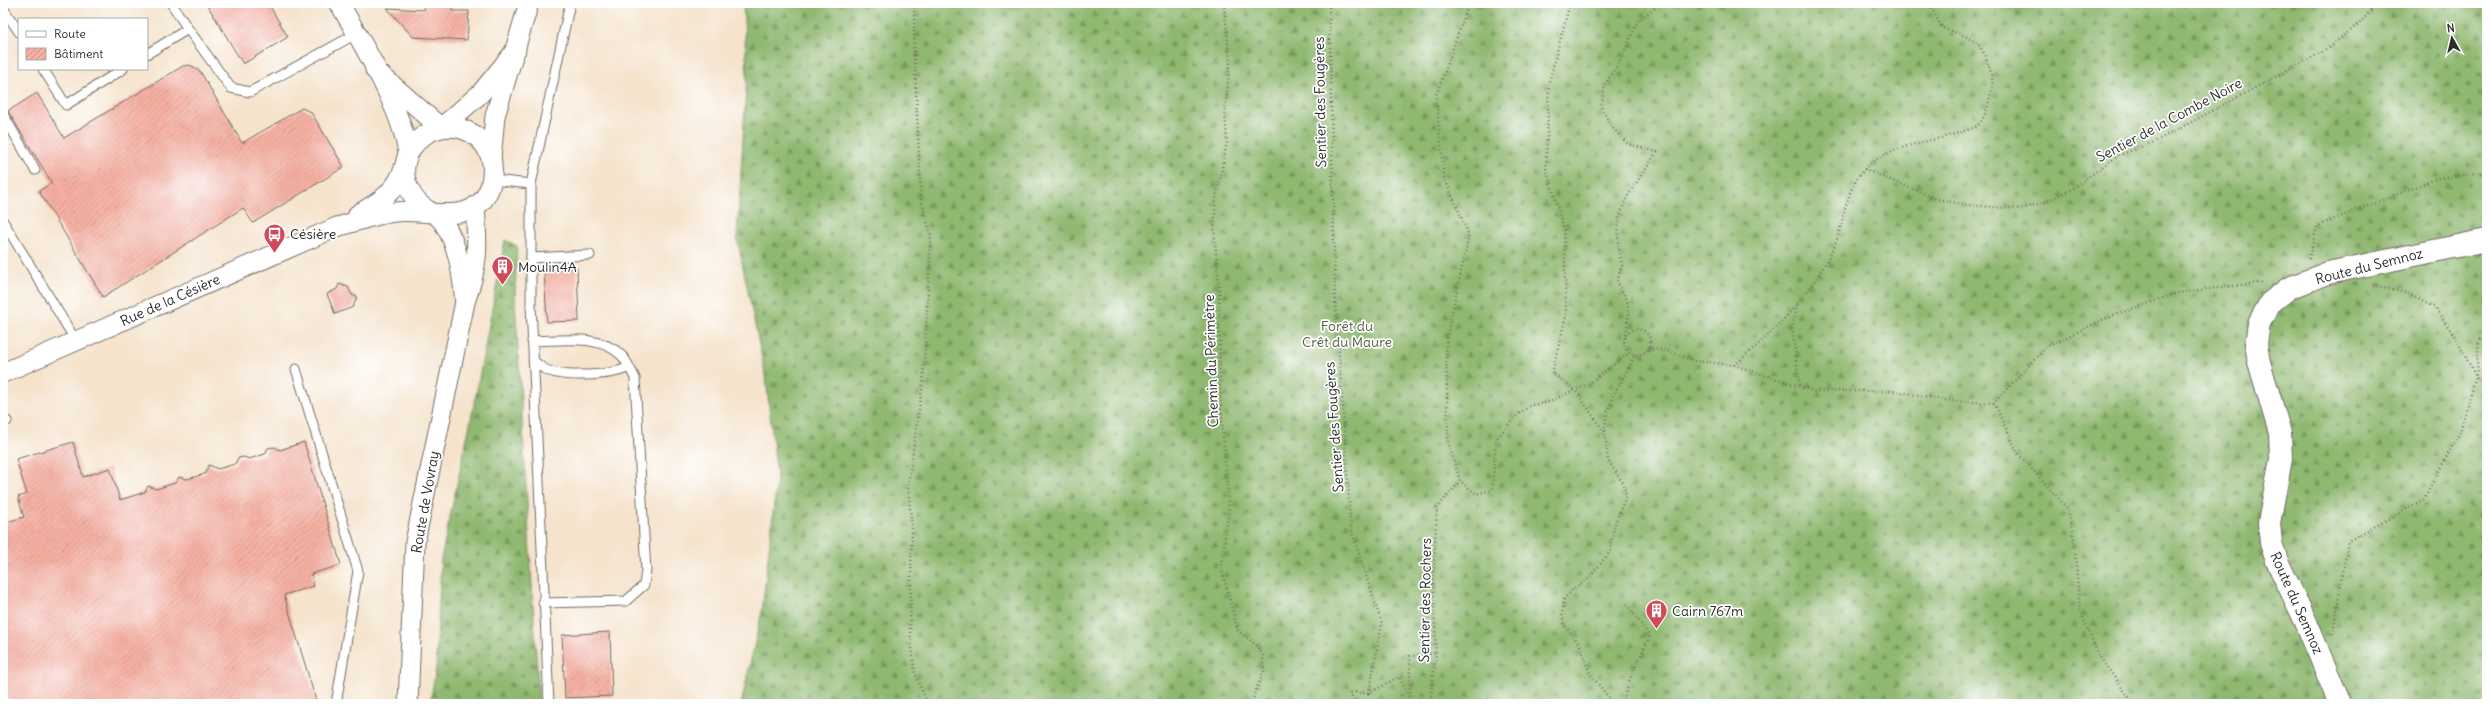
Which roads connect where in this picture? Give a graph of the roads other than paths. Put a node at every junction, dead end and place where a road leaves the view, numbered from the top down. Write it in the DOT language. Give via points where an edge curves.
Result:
graph roads {
  1 [pos="6,3"];
  2 [pos="171,3"];
  3 [pos="339,3"];
  4 [pos="529,3"];
  5 [pos="570,3"];
  6 [pos="3,6"];
  7 [pos="188,29"];
  8 [pos="18,30"];
  9 [pos="356,34"];
  10 [pos="516,50"];
  11 [pos="148,53"];
  12 [pos="44,70"];
  13 [pos="121,70"];
  14 [pos="375,70"];
  15 [pos="3,114"];
  16 [pos="441,128"];
  17 [pos="491,159"];
  18 [pos="407,160"];
  19 [pos="35,170"];
  20 [pos="492,180"];
  21 [pos="531,184"];
  22 [pos="475,206"];
  23 [pos="435,212"];
  24 [pos="3,221"];
  25 [pos="337,227"];
  26 [pos="2487,240"];
  27 [pos="590,255"];
  28 [pos="531,258"];
  29 [pos="465,302"];
  30 [pos="76,341"];
  31 [pos="532,341"];
  32 [pos="533,360"];
  33 [pos="629,367"];
  34 [pos="296,369"];
  35 [pos="3,373"];
  36 [pos="544,603"];
  37 [pos="336,704"];
  38 [pos="408,704"];
  39 [pos="549,704"];
  40 [pos="2340,704"];
  1 -- 6 [label="lane"];
  2 -- 7 [label="lane"];
  3 -- 9 [label="street"];
  4 -- 10 [label="street"];
  5 -- 21 [label="lane"];
  6 -- 8 [label="lane"];
  7 -- 9 [label="lane" via="231,88 250,92"];
  7 -- 11 [label="lane"];
  9 -- 14 [label="street"];
  10 -- 16 [label="street" via="481,93"];
  10 -- 17 [label="street" via="496,116"];
  12 -- 13 [label="lane" via="66,105"];
  14 -- 16 [label="street"];
  14 -- 18 [label="street" via="398,114 406,138"];
  15 -- 19 [label="lane"];
  16 -- 17 [label="street" via="463,129 472,134 487,149"];
  16 -- 18 [label="street" via="421,137"];
  17 -- 20 [label="street"];
  18 -- 23 [label="street" via="405,175 412,194 422,205"];
  18 -- 25 [label="street, Rue de la Césière" via="397,186"];
  20 -- 21 [label="lane"];
  20 -- 22 [label="street" via="486,194"];
  21 -- 28 [label="lane"];
  22 -- 23 [label="street" via="456,214"];
  22 -- 29 [label="street, Route de Vovray" via="478,259"];
  23 -- 25 [label="street, Rue de la Césière" via="395,212"];
  23 -- 29 [label="street, Route de Vovray" via="448,232 461,263"];
  24 -- 30 [label="lane"];
  25 -- 30 [label="street, Rue de la Césière"];
  26 -- 40 [label="main road, Route du Semnoz" via="2328,273 2297,286 2270,304 2259,323 2256,344 2258,362 2280,433 2281,459 2269,523 2271,543"];
  27 -- 28 [label="lane"];
  28 -- 31 [label="lane"];
  29 -- 38 [label="street, Route de Vovray" via="415,542"];
  30 -- 35 [label="street, Rue de la Césière"];
  31 -- 32 [label="lane"];
  31 -- 33 [label="lane" via="583,340 604,344 622,356"];
  32 -- 33 [label="lane" via="543,368 556,373 606,373"];
  32 -- 36 [label="lane"];
  33 -- 36 [label="lane" via="635,378 646,571 644,585 626,601"];
  34 -- 37 [label="lane" via="358,571"];
  36 -- 39 [label="lane"];
}
